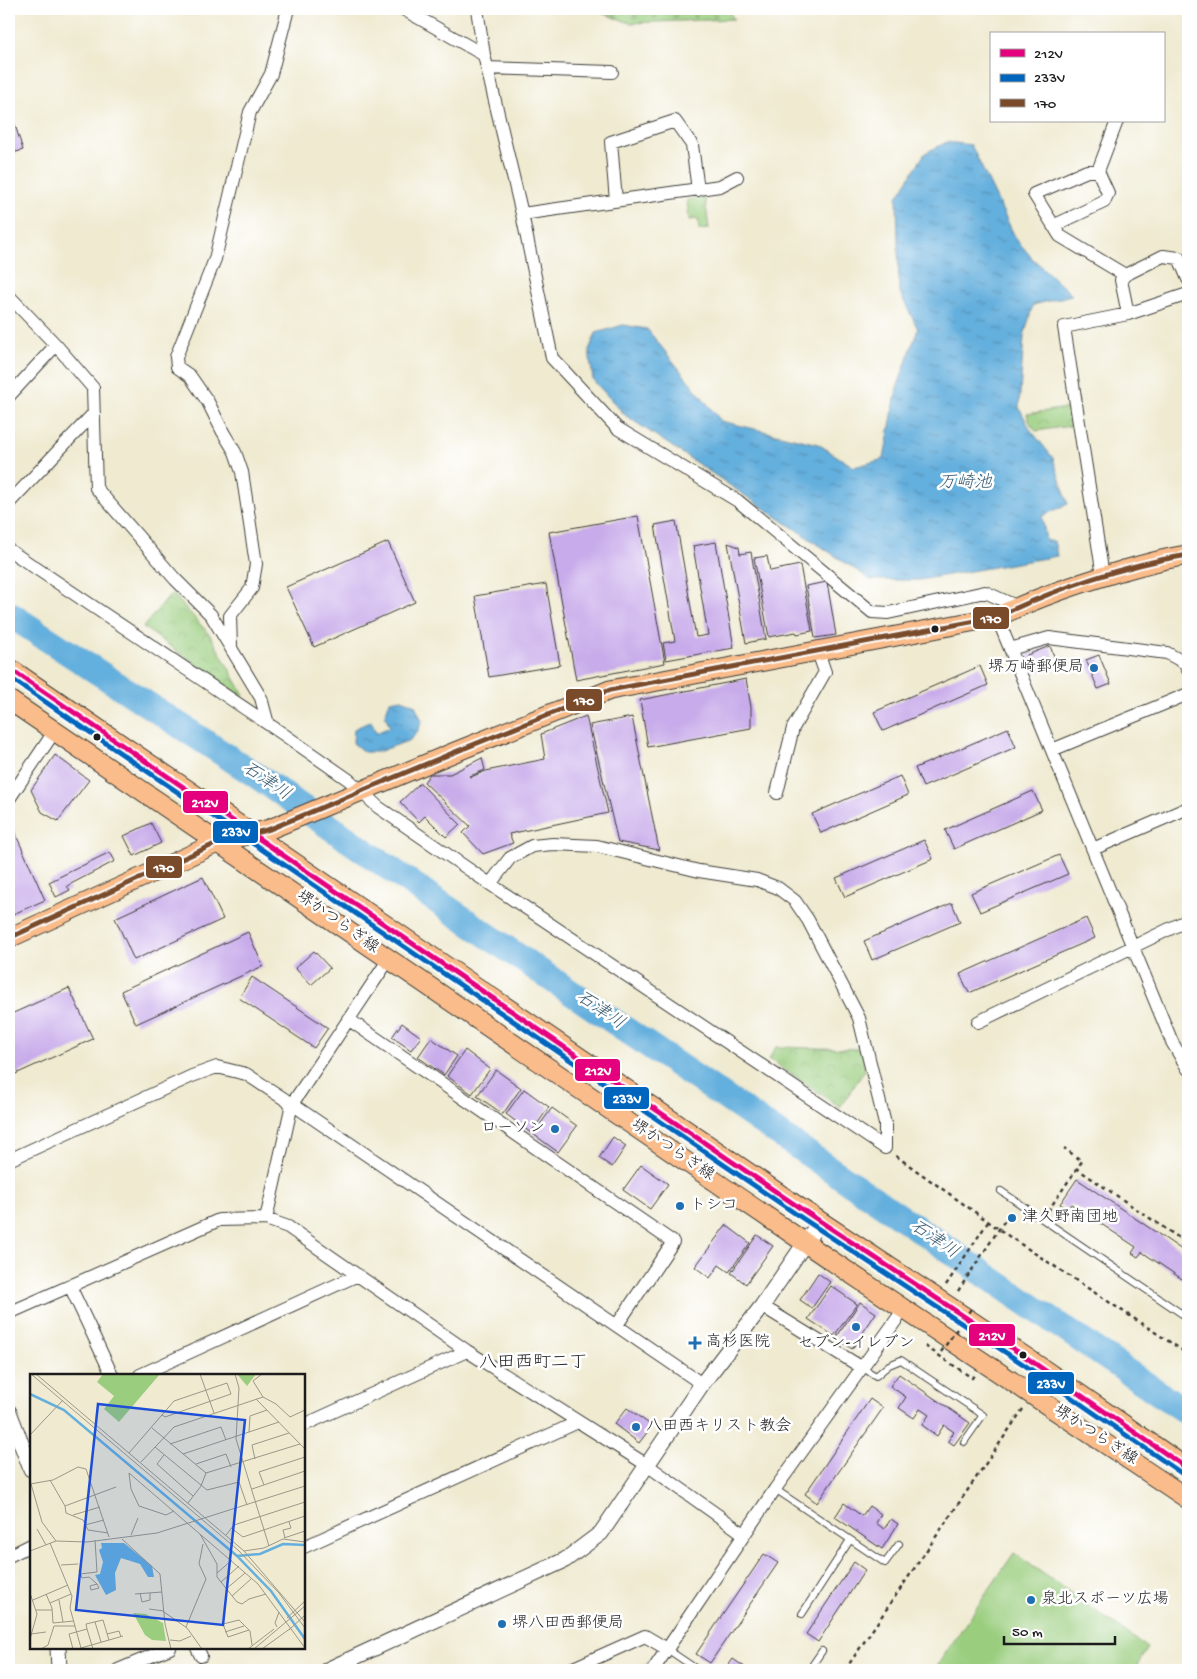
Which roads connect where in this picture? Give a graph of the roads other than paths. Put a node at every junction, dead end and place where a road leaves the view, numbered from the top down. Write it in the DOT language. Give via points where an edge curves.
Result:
graph roads {
  1 [pos="288,9"];
  2 [pos="403,9"];
  3 [pos="477,9"];
  4 [pos="484,55"];
  5 [pos="487,68"];
  6 [pos="612,72"];
  7 [pos="1117,122"];
  8 [pos="1098,171"];
  9 [pos="736,177"];
  10 [pos="698,190"];
  11 [pos="616,201"];
  12 [pos="522,214"];
  13 [pos="1053,226"];
  14 [pos="1125,275"];
  15 [pos="1188,280"];
  16 [pos="1188,294"];
  17 [pos="9,296"];
  18 [pos="1128,314"];
  19 [pos="56,345"];
  20 [pos="9,396"];
  21 [pos="94,413"];
  22 [pos="9,503"];
  23 [pos="9,550"];
  24 [pos="1188,555"];
  25 [pos="1103,576"];
  26 [pos="1018,607"];
  27 [pos="997,617"];
  28 [pos="231,647"];
  29 [pos="1010,649"];
  30 [pos="818,652"];
  31 [pos="9,668"];
  32 [pos="1188,668"];
  33 [pos="1188,694"];
  34 [pos="9,700"];
  35 [pos="268,724"];
  36 [pos="54,732"];
  37 [pos="1052,750"];
  38 [pos="11,791"];
  39 [pos="777,793"];
  40 [pos="353,794"];
  41 [pos="1188,808"];
  42 [pos="252,835"];
  43 [pos="217,843"];
  44 [pos="1093,849"];
  45 [pos="490,884"];
  46 [pos="1188,920"];
  47 [pos="9,938"];
  48 [pos="1134,947"];
  49 [pos="389,959"];
  50 [pos="348,1019"];
  51 [pos="978,1022"];
  52 [pos="1188,1069"];
  53 [pos="292,1104"];
  54 [pos="9,1160"];
  55 [pos="1002,1191"];
  56 [pos="266,1219"];
  57 [pos="820,1221"];
  58 [pos="806,1242"];
  59 [pos="358,1275"];
  60 [pos="70,1286"];
  61 [pos="762,1306"];
  62 [pos="904,1309"];
  63 [pos="9,1313"];
  64 [pos="1188,1318"];
  65 [pos="617,1325"];
  66 [pos="467,1351"];
  67 [pos="861,1367"];
  68 [pos="112,1374"];
  69 [pos="142,1374"];
  70 [pos="702,1384"];
  71 [pos="9,1412"];
  72 [pos="578,1422"];
  73 [pos="305,1425"];
  74 [pos="964,1442"];
  75 [pos="647,1465"];
  76 [pos="30,1466"];
  77 [pos="1188,1469"];
  78 [pos="775,1488"];
  79 [pos="1188,1499"];
  80 [pos="744,1534"];
  81 [pos="850,1540"];
  82 [pos="899,1544"];
  83 [pos="30,1546"];
  84 [pos="305,1548"];
  85 [pos="9,1556"];
  86 [pos="802,1614"];
  87 [pos="58,1649"];
  88 [pos="168,1649"];
  89 [pos="667,1649"];
  90 [pos="822,1651"];
  91 [pos="59,1670"];
  92 [pos="118,1670"];
  93 [pos="327,1670"];
  94 [pos="569,1670"];
  95 [pos="653,1670"];
  96 [pos="698,1670"];
  97 [pos="809,1670"];
  1 -- 28 [label="street" via="271,74 250,112 215,259 176,357 177,366 190,376 208,402 242,472 256,564 252,588 230,616"];
  2 -- 4 [label="street"];
  3 -- 4 [label="street"];
  4 -- 5 [label="street"];
  5 -- 6 [label="street"];
  5 -- 12 [label="street"];
  7 -- 8 [label="street"];
  8 -- 13 [label="street" via="1108,192 1104,202"];
  8 -- 13 [label="street" via="1087,171 1034,194"];
  9 -- 10 [label="street" via="720,186"];
  10 -- 11 [label="street"];
  10 -- 11 [label="street" via="692,145 675,121 611,142"];
  11 -- 12 [label="street"];
  12 -- 26 [label="street" via="552,358 617,428 738,501 872,612 888,613 986,592"];
  13 -- 14 [label="street" via="1060,236"];
  14 -- 15 [label="street" via="1163,256 1179,258"];
  14 -- 18 [label="street" via="1121,280"];
  16 -- 18 [label="street"];
  17 -- 19 [label="street"];
  18 -- 25 [label="street" via="1064,327"];
  19 -- 20 [label="street"];
  19 -- 21 [label="street" via="93,388"];
  21 -- 22 [label="street"];
  21 -- 28 [label="street" via="96,488 175,579 211,615"];
  23 -- 35 [label="street"];
  24 -- 25 [label="main road"];
  25 -- 26 [label="main road"];
  26 -- 27 [label="main road"];
  27 -- 29 [label="street"];
  27 -- 30 [label="main road"];
  28 -- 35 [label="street" via="262,698"];
  29 -- 32 [label="street" via="1048,638 1166,653"];
  29 -- 37 [label="street"];
  30 -- 39 [label="street" via="825,672 793,728"];
  30 -- 40 [label="main road" via="610,690"];
  31 -- 42 [label="main road, 堺かつらぎ線"];
  33 -- 37 [label="street"];
  34 -- 36 [label="main road, 堺かつらぎ線"];
  35 -- 40 [label="street" via="298,744"];
  36 -- 38 [label="street"];
  36 -- 43 [label="main road, 堺かつらぎ線"];
  37 -- 44 [label="street"];
  40 -- 42 [label="main road"];
  40 -- 45 [label="street"];
  41 -- 44 [label="street"];
  42 -- 43 [label="main road"];
  42 -- 57 [label="main road, 堺かつらぎ線"];
  43 -- 47 [label="main road"];
  43 -- 49 [label="main road, 堺かつらぎ線"];
  44 -- 48 [label="street"];
  45 -- 45 [label="street" via="510,858 532,846 554,844 596,846 699,871 757,880 778,888 795,901 808,920 859,1018 885,1124 884,1148"];
  46 -- 48 [label="street"];
  48 -- 51 [label="street"];
  48 -- 52 [label="street" via="1172,1042"];
  49 -- 50 [label="street"];
  49 -- 58 [label="main road, 堺かつらぎ線"];
  50 -- 53 [label="street"];
  50 -- 65 [label="street" via="673,1242"];
  53 -- 54 [label="street" via="246,1074 217,1067"];
  53 -- 56 [label="street"];
  53 -- 65 [label="street"];
  55 -- 64 [label="lane"];
  56 -- 59 [label="street" via="288,1227"];
  56 -- 60 [label="street" via="220,1220"];
  57 -- 58 [label="street"];
  57 -- 77 [label="main road, 堺かつらぎ線"];
  58 -- 61 [label="street"];
  58 -- 62 [label="main road, 堺かつらぎ線"];
  59 -- 66 [label="street"];
  59 -- 69 [label="street"];
  60 -- 63 [label="street"];
  60 -- 68 [label="street"];
  61 -- 67 [label="street"];
  61 -- 70 [label="street"];
  62 -- 67 [label="street"];
  62 -- 79 [label="main road, 堺かつらぎ線"];
  65 -- 70 [label="street"];
  66 -- 72 [label="street"];
  66 -- 73 [label="street"];
  67 -- 74 [label="lane" via="876,1376 901,1360 983,1415"];
  67 -- 78 [label="street"];
  70 -- 75 [label="street"];
  71 -- 76 [label="street"];
  72 -- 75 [label="street"];
  72 -- 84 [label="street"];
  75 -- 80 [label="street"];
  75 -- 93 [label="street" via="601,1534 566,1560"];
  78 -- 80 [label="street"];
  78 -- 81 [label="lane"];
  80 -- 89 [label="street"];
  81 -- 82 [label="lane" via="884,1563"];
  81 -- 86 [label="lane"];
  83 -- 85 [label="street"];
  87 -- 91 [label="street"];
  88 -- 92 [label="street"];
  89 -- 94 [label="street" via="645,1636"];
  89 -- 95 [label="street"];
  89 -- 96 [label="lane"];
  90 -- 97 [label="lane"];
}
